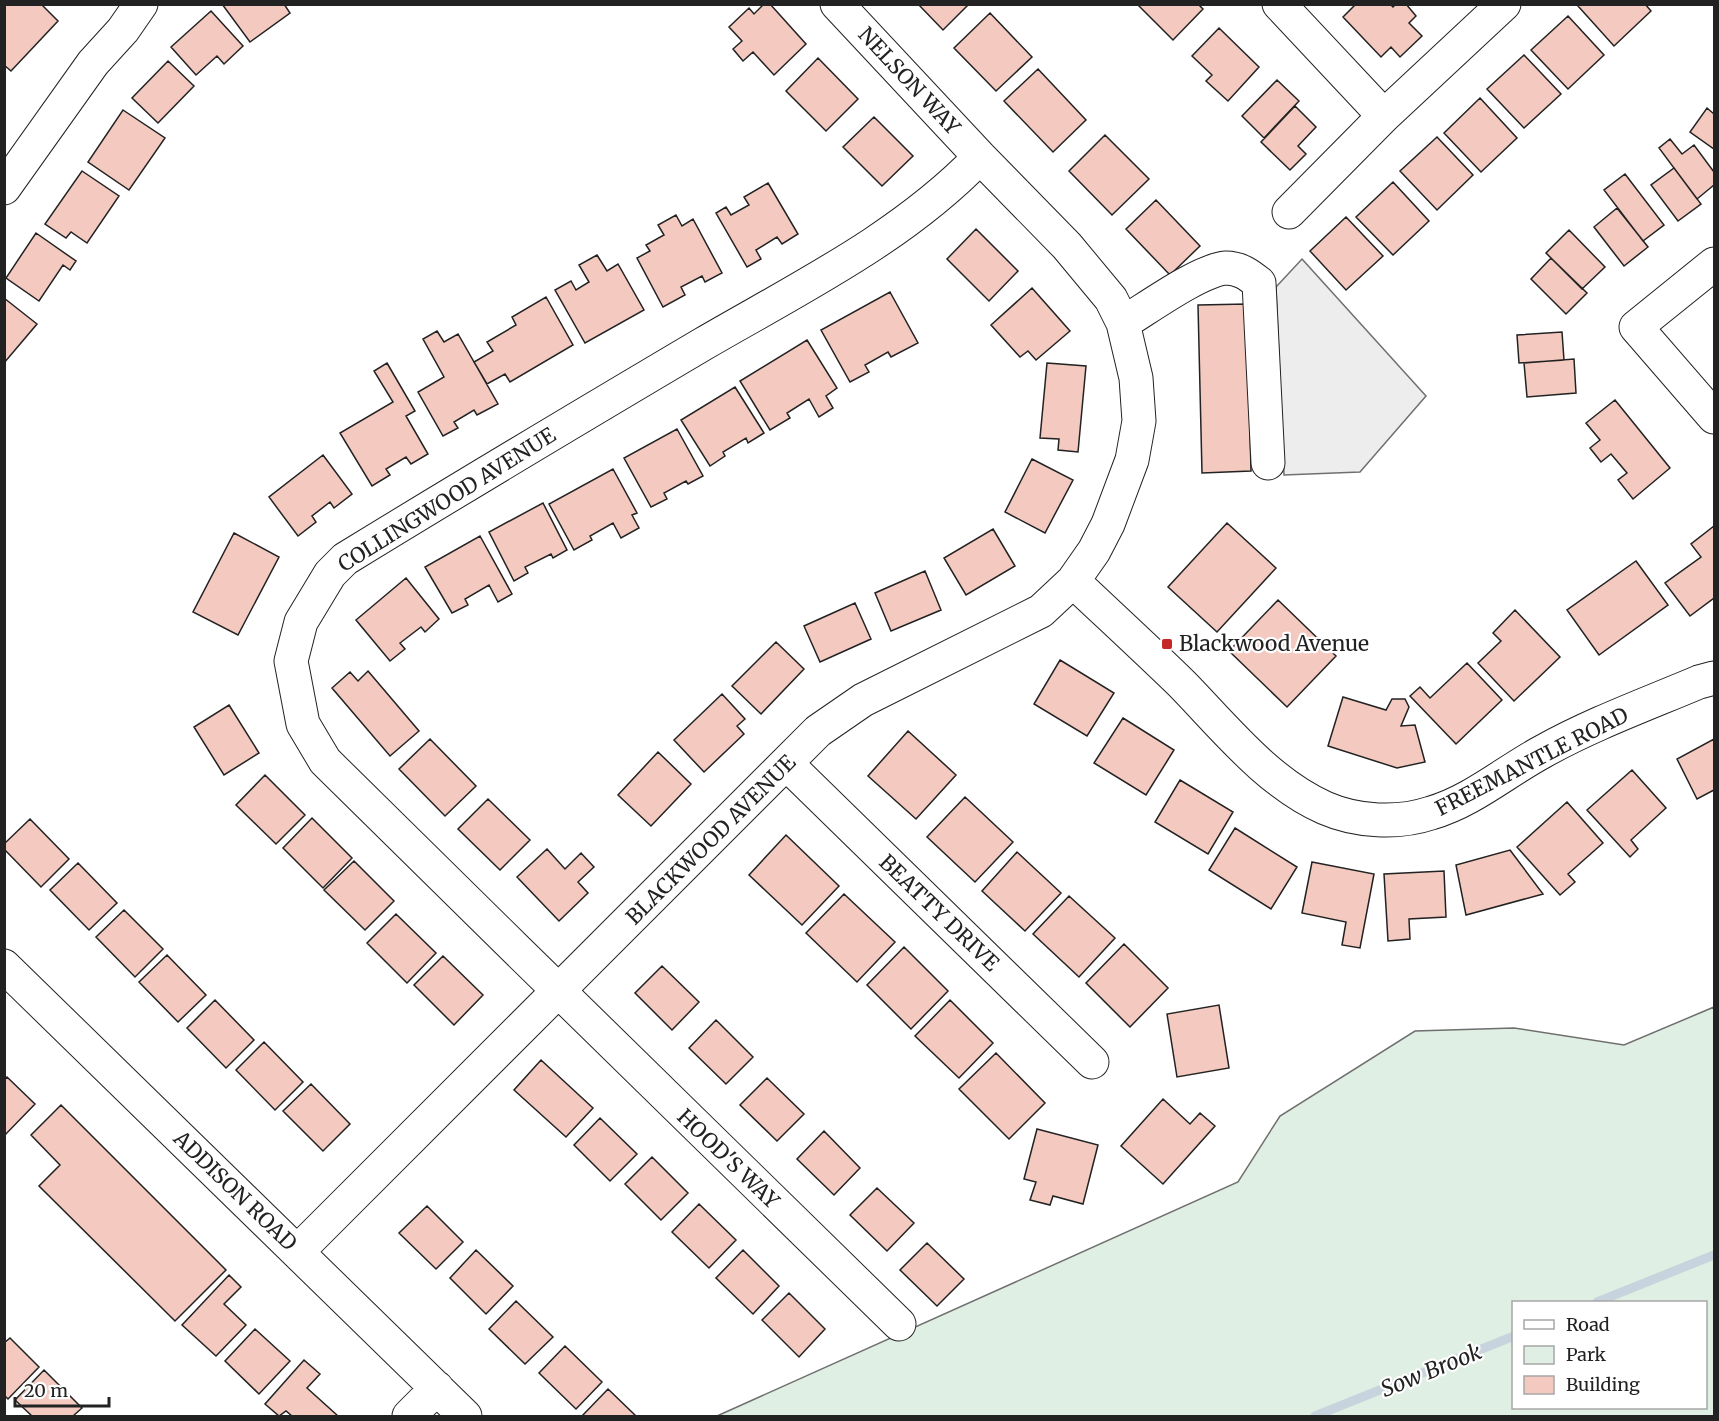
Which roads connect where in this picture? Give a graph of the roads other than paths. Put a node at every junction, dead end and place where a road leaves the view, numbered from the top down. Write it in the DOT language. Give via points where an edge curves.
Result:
graph roads {
  1 [pos="141,4"];
  2 [pos="837,4"];
  3 [pos="1280,4"];
  4 [pos="1504,4"];
  5 [pos="1384,116"];
  6 [pos="980,158"];
  7 [pos="4,188"];
  8 [pos="1289,212"];
  9 [pos="1714,264"];
  10 [pos="1123,322"];
  11 [pos="1714,417"];
  12 [pos="1268,463"];
  13 [pos="1073,581"];
  14 [pos="1714,678"];
  15 [pos="787,764"];
  16 [pos="4,966"];
  17 [pos="560,991"];
  18 [pos="1092,1062"];
  19 [pos="297,1252"];
  20 [pos="899,1324"];
  21 [pos="437,1389"];
  22 [pos="409,1416"];
  23 [pos="465,1416"];
  1 -- 7 [label="street" via="93,63"];
  2 -- 6 [label="street, NELSON WAY"];
  3 -- 5 [label="street"];
  4 -- 5 [label="street"];
  5 -- 8 [label="street"];
  6 -- 10 [label="street, BLACKWOOD AVENUE" via="1067,246 1111,299"];
  6 -- 17 [label="street, COLLINGWOOD AVENUE" via="948,190 887,237 345,559 330,574 301,622 291,661 296,692 303,724 325,761"];
  9 -- 11 [label="street" via="1636,327"];
  10 -- 12 [label="street" via="1210,271 1244,271 1259,283"];
  10 -- 13 [label="street, BLACKWOOD AVENUE" via="1137,389 1139,421 1132,460 1095,551"];
  13 -- 14 [label="street, FREEMANTLE ROAD" via="1258,760 1295,791 1324,808 1352,817 1379,820 1430,814 1578,734"];
  13 -- 15 [label="street, BLACKWOOD AVENUE" via="1041,611 863,699 819,731"];
  15 -- 17 [label="street, BLACKWOOD AVENUE"];
  15 -- 18 [label="street, BEATTY DRIVE"];
  16 -- 19 [label="street, ADDISON ROAD"];
  17 -- 19 [label="street, BLACKWOOD AVENUE"];
  17 -- 20 [label="street, HOOD'S WAY"];
  19 -- 21 [label="street, ADDISON ROAD"];
  21 -- 22 [label="street"];
  21 -- 23 [label="street, ADDISON ROAD"];
}
